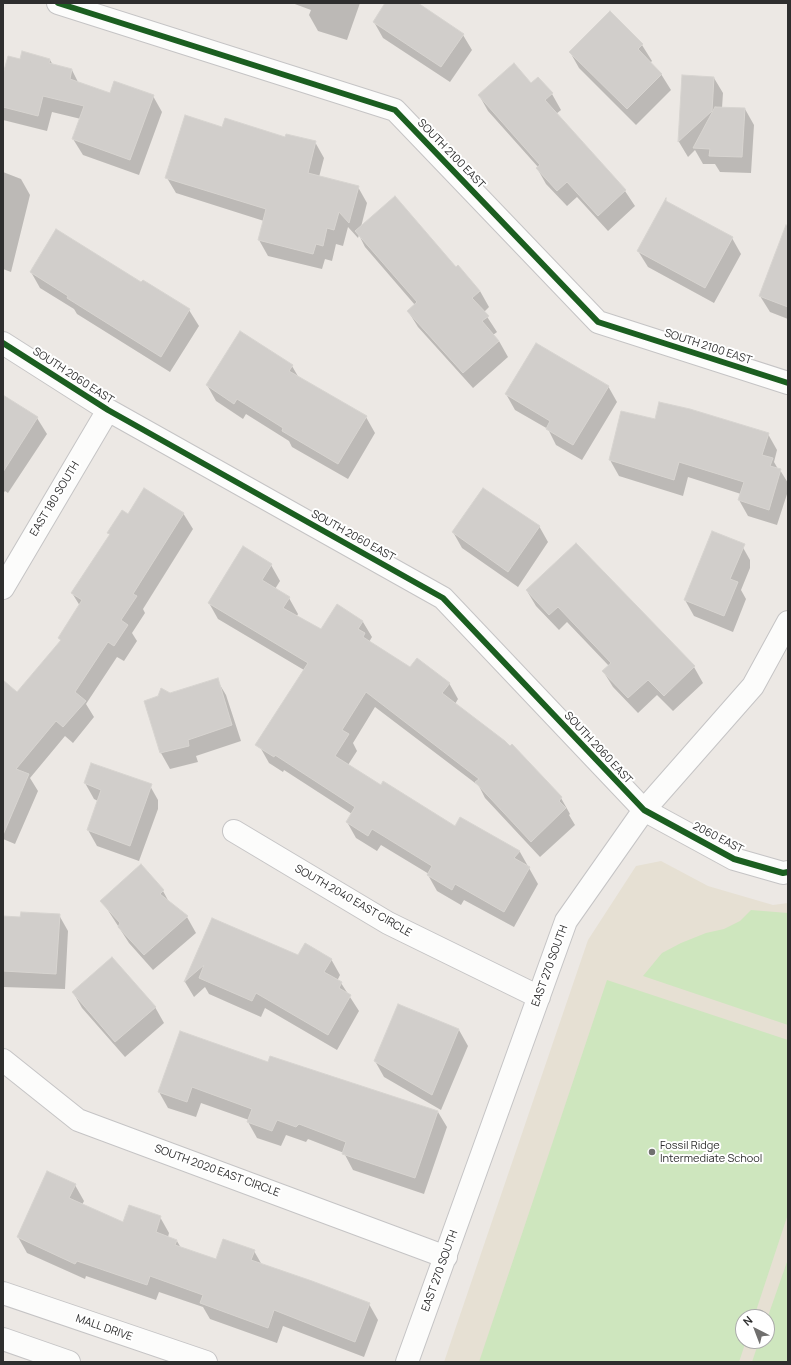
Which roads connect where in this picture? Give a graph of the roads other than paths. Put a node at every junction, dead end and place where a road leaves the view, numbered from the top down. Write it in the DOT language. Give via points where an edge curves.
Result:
graph roads {
  1 [pos="58,3"];
  2 [pos="3,343"];
  3 [pos="788,383"];
  4 [pos="108,410"];
  5 [pos="3,588"];
  6 [pos="788,622"];
  7 [pos="644,810"];
  8 [pos="234,831"];
  9 [pos="788,872"];
  10 [pos="539,997"];
  11 [pos="3,1060"];
  12 [pos="446,1257"];
  13 [pos="3,1293"];
  14 [pos="3,1339"];
  15 [pos="69,1362"];
  16 [pos="206,1362"];
  17 [pos="407,1362"];
  1 -- 3 [label="street, SOUTH 2100 EAST" via="395,110 598,322"];
  2 -- 4 [label="street, SOUTH 2060 EAST"];
  4 -- 5 [label="street, EAST 180 SOUTH"];
  4 -- 7 [label="street, SOUTH 2060 EAST" via="443,598"];
  6 -- 7 [label="street, EAST 270 SOUTH" via="753,686"];
  7 -- 9 [label="street, 2060 EAST" via="734,859 783,873"];
  7 -- 10 [label="street, EAST 270 SOUTH" via="566,921"];
  8 -- 10 [label="street, SOUTH 2040 EAST CIRCLE" via="388,923"];
  10 -- 12 [label="street, EAST 270 SOUTH"];
  11 -- 12 [label="street, SOUTH 2020 EAST CIRCLE" via="78,1120"];
  12 -- 17 [label="street, EAST 270 SOUTH"];
  13 -- 16 [label="street, MALL DRIVE"];
  14 -- 15 [label="street"];
}
